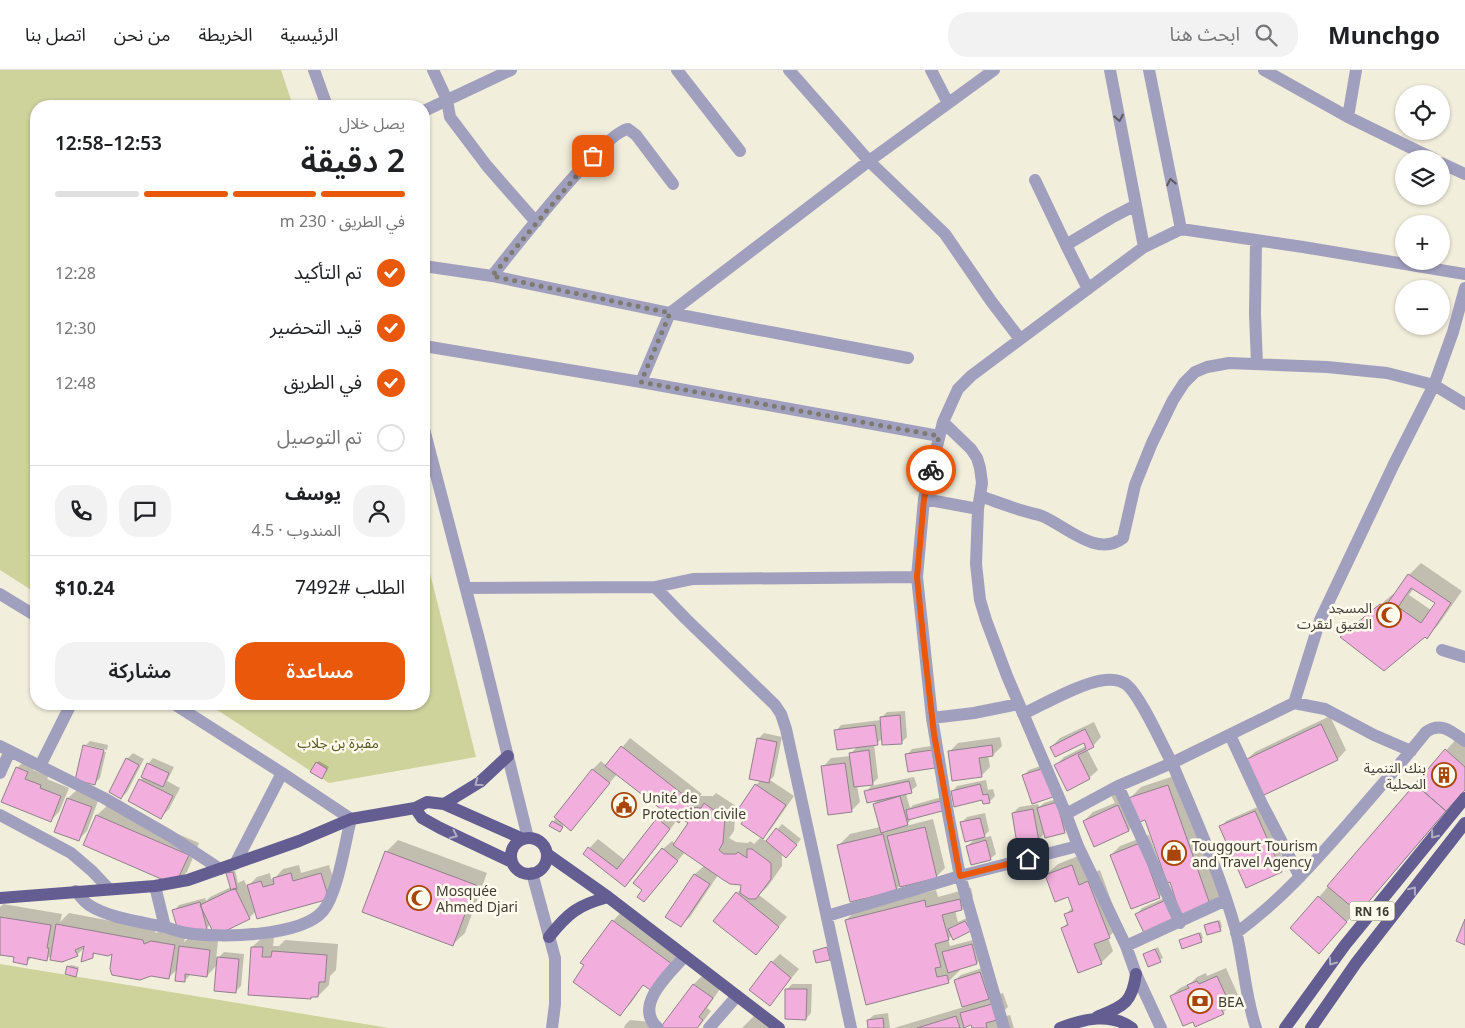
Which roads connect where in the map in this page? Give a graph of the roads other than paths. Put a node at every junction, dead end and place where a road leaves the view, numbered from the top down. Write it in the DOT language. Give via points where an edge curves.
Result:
graph roads {
  1 [pos="314,70"];
  2 [pos="433,70"];
  3 [pos="511,70"];
  4 [pos="677,70"];
  5 [pos="789,70"];
  6 [pos="931,70"];
  7 [pos="994,70"];
  8 [pos="1110,70"];
  9 [pos="1149,70"];
  10 [pos="1264,70"];
  11 [pos="1356,70"];
  12 [pos="325,100"];
  13 [pos="447,100"];
  14 [pos="948,103"];
  15 [pos="430,108"];
  16 [pos="1348,116"];
  17 [pos="1416,150"];
  18 [pos="740,152"];
  19 [pos="869,161"];
  20 [pos="1450,166"];
  21 [pos="1465,174"];
  22 [pos="1035,180"];
  23 [pos="673,184"];
  24 [pos="1136,205"];
  25 [pos="536,222"];
  26 [pos="1181,229"];
  27 [pos="1256,240"];
  28 [pos="1066,245"];
  29 [pos="1144,247"];
  30 [pos="430,267"];
  31 [pos="1465,274"];
  32 [pos="492,276"];
  33 [pos="1465,288"];
  34 [pos="1088,289"];
  35 [pos="670,313"];
  36 [pos="1020,339"];
  37 [pos="430,347"];
  38 [pos="908,358"];
  39 [pos="1257,364"];
  40 [pos="641,382"];
  41 [pos="1434,385"];
  42 [pos="1465,404"];
  43 [pos="943,422"];
  44 [pos="939,436"];
  45 [pos="430,452"];
  46 [pos="924,499"];
  47 [pos="979,502"];
  48 [pos="917,577"];
  49 [pos="655,587"];
  50 [pos="466,588"];
  51 [pos="0,594"];
  52 [pos="30,612"];
  53 [pos="1442,650"];
  54 [pos="1465,657"];
  55 [pos="1294,704"];
  56 [pos="1021,709"];
  57 [pos="68,710"];
  58 [pos="183,710"];
  59 [pos="932,718"];
  60 [pos="1230,735"];
  61 [pos="1465,741"];
  62 [pos="5,748"];
  63 [pos="1410,751"];
  64 [pos="508,756"];
  65 [pos="1172,763"];
  66 [pos="40,766"];
  67 [pos="0,773"];
  68 [pos="282,773"];
  69 [pos="1118,786"];
  70 [pos="1465,798"];
  71 [pos="444,804"];
  72 [pos="415,808"];
  73 [pos="1066,814"];
  74 [pos="0,815"];
  75 [pos="351,819"];
  76 [pos="1465,823"];
  77 [pos="525,839"];
  78 [pos="1078,846"];
  79 [pos="547,854"];
  80 [pos="512,862"];
  81 [pos="236,864"];
  82 [pos="220,869"];
  83 [pos="532,873"];
  84 [pos="960,876"];
  85 [pos="1300,877"];
  86 [pos="155,886"];
  87 [pos="108,888"];
  88 [pos="76,891"];
  89 [pos="608,897"];
  90 [pos="0,898"];
  91 [pos="1226,900"];
  92 [pos="827,916"];
  93 [pos="1180,922"];
  94 [pos="164,927"];
  95 [pos="1236,933"];
  96 [pos="549,937"];
  97 [pos="1126,946"];
  98 [pos="685,956"];
  99 [pos="1136,974"];
  100 [pos="737,996"];
  101 [pos="1097,1017"];
  102 [pos="552,1028"];
  103 [pos="658,1028"];
  104 [pos="709,1028"];
  105 [pos="779,1028"];
  106 [pos="851,1028"];
  107 [pos="1004,1028"];
  108 [pos="1060,1028"];
  109 [pos="1132,1028"];
  110 [pos="1161,1028"];
  111 [pos="1256,1028"];
  112 [pos="1285,1028"];
  113 [pos="1311,1028"];
  1 -- 12 [label="street"];
  2 -- 13 [label="street"];
  3 -- 13 [label="street"];
  4 -- 18 [label="street"];
  5 -- 19 [label="street"];
  6 -- 14 [label="street"];
  7 -- 14 [label="street"];
  8 -- 24 [label="street, one-way"];
  26 -- 9 [label="street, one-way"];
  10 -- 16 [label="street"];
  11 -- 16 [label="street"];
  13 -- 15 [label="street"];
  13 -- 25 [label="street" via="448,112 455,124"];
  14 -- 19 [label="street"];
  16 -- 17 [label="street"];
  19 -- 35 [label="street"];
  19 -- 36 [label="street" via="945,234"];
  20 -- 21 [label="street"];
  22 -- 28 [label="street"];
  23 -- 25 [label="street" via="636,135 624,130 593,156"];
  24 -- 28 [label="street"];
  24 -- 29 [label="street"];
  25 -- 32 [label="street"];
  26 -- 27 [label="street"];
  26 -- 29 [label="street"];
  27 -- 31 [label="street"];
  27 -- 39 [label="street"];
  28 -- 34 [label="street"];
  29 -- 34 [label="street"];
  30 -- 32 [label="street"];
  32 -- 35 [label="street"];
  33 -- 41 [label="street"];
  34 -- 36 [label="street"];
  35 -- 38 [label="street"];
  35 -- 40 [label="street"];
  36 -- 43 [label="street" via="962,384"];
  37 -- 40 [label="street"];
  39 -- 41 [label="street" via="1387,373"];
  39 -- 47 [label="street" via="1228,363 1207,368 1195,372 1184,383 1152,443 1135,485 1123,538 1118,542 1109,545 1097,543 1073,534 1043,516"];
  40 -- 44 [label="street"];
  41 -- 42 [label="street"];
  41 -- 55 [label="street" via="1320,620"];
  43 -- 44 [label="street"];
  43 -- 47 [label="street" via="977,458 981,475"];
  44 -- 46 [label="street"];
  45 -- 50 [label="street"];
  46 -- 47 [label="street"];
  46 -- 48 [label="street"];
  47 -- 56 [label="street" via="976,564 980,600"];
  48 -- 49 [label="street" via="694,580"];
  48 -- 59 [label="street"];
  49 -- 50 [label="street"];
  49 -- 92 [label="street" via="781,714"];
  50 -- 64 [label="street"];
  51 -- 52 [label="street"];
  53 -- 54 [label="street"];
  55 -- 60 [label="street"];
  55 -- 63 [label="street" via="1325,709"];
  56 -- 59 [label="street"];
  56 -- 65 [label="street" via="1103,680 1119,681 1139,702"];
  56 -- 73 [label="street"];
  57 -- 66 [label="street"];
  58 -- 68 [label="street"];
  59 -- 84 [label="street"];
  60 -- 65 [label="street"];
  60 -- 85 [label="street"];
  61 -- 63 [label="street" via="1448,729 1437,726 1426,732"];
  62 -- 66 [label="street"];
  62 -- 67 [label="street"];
  63 -- 85 [label="street"];
  64 -- 71 [label="main road, one-way" via="480,782"];
  64 -- 77 [label="street"];
  65 -- 69 [label="street"];
  65 -- 91 [label="street"];
  66 -- 82 [label="street" via="104,798"];
  68 -- 75 [label="street"];
  68 -- 81 [label="street"];
  69 -- 73 [label="street"];
  69 -- 93 [label="street"];
  70 -- 112 [label="main road, RN 16, one-way" via="1345,945"];
  71 -- 72 [label="main road" via="427,802"];
  71 -- 77 [label="main road"];
  72 -- 75 [label="main road"];
  72 -- 80 [label="main road, one-way" via="422,818"];
  73 -- 78 [label="street"];
  74 -- 87 [label="street" via="71,853"];
  75 -- 81 [label="main road"];
  75 -- 94 [label="street" via="330,898 323,911 312,919 275,932 226,936 187,933"];
  113 -- 76 [label="main road, RN 16, one-way" via="1356,963"];
  77 -- 79 [label="main road" via="539,840"];
  77 -- 80 [label="main road" via="514,846"];
  78 -- 84 [label="street"];
  78 -- 97 [label="street"];
  79 -- 83 [label="main road" via="542,868"];
  79 -- 89 [label="main road"];
  80 -- 83 [label="main road" via="520,871"];
  81 -- 82 [label="main road"];
  82 -- 86 [label="main road" via="188,880"];
  83 -- 96 [label="street"];
  84 -- 92 [label="street"];
  84 -- 107 [label="street"];
  85 -- 95 [label="street" via="1261,915"];
  86 -- 87 [label="main road"];
  86 -- 94 [label="street"];
  87 -- 88 [label="main road"];
  88 -- 90 [label="main road"];
  88 -- 94 [label="street" via="91,906 119,917"];
  89 -- 96 [label="main road" via="574,910"];
  89 -- 98 [label="main road"];
  91 -- 93 [label="street"];
  91 -- 95 [label="street"];
  92 -- 106 [label="street"];
  93 -- 97 [label="street"];
  95 -- 111 [label="street"];
  96 -- 102 [label="street" via="556,979"];
  97 -- 99 [label="street"];
  98 -- 100 [label="main road"];
  98 -- 103 [label="street" via="654,994 648,1013"];
  99 -- 101 [label="main road" via="1131,996 1125,1004"];
  99 -- 110 [label="street"];
  100 -- 104 [label="street"];
  100 -- 105 [label="main road"];
  101 -- 108 [label="main road"];
  101 -- 109 [label="main road"];
}
